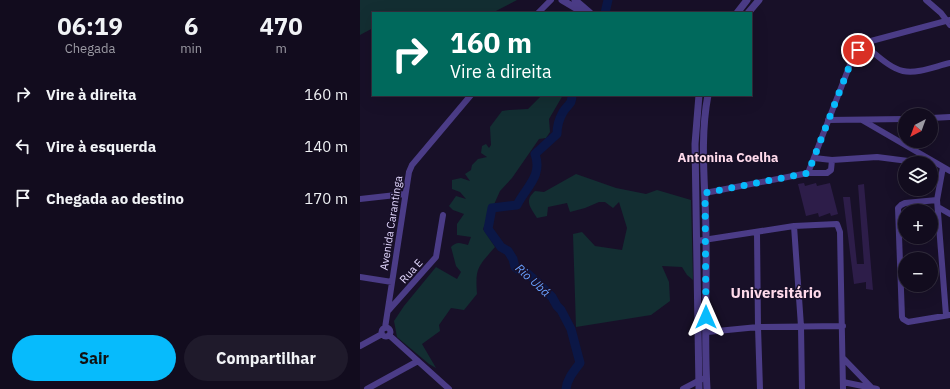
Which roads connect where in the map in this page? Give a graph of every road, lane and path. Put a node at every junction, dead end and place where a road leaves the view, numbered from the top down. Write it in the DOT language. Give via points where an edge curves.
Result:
graph roads {
  1 [pos="543,0"];
  2 [pos="550,0"];
  3 [pos="562,0"];
  4 [pos="575,0"];
  5 [pos="747,0"];
  6 [pos="759,0"];
  7 [pos="926,0"];
  8 [pos="539,12"];
  9 [pos="582,12"];
  10 [pos="589,12"];
  11 [pos="738,12"];
  12 [pos="749,12"];
  13 [pos="949,21"];
  14 [pos="864,45"];
  15 [pos="950,62"];
  16 [pos="470,96"];
  17 [pos="698,96"];
  18 [pos="708,96"];
  19 [pos="950,117"];
  20 [pos="938,118"];
  21 [pos="898,119"];
  22 [pos="828,120"];
  23 [pos="862,120"];
  24 [pos="923,156"];
  25 [pos="814,158"];
  26 [pos="832,160"];
  27 [pos="898,160"];
  28 [pos="938,164"];
  29 [pos="943,167"];
  30 [pos="950,171"];
  31 [pos="808,173"];
  32 [pos="705,193"];
  33 [pos="405,194"];
  34 [pos="360,199"];
  35 [pos="938,203"];
  36 [pos="950,214"];
  37 [pos="443,215"];
  38 [pos="794,226"];
  39 [pos="757,233"];
  40 [pos="706,239"];
  41 [pos="697,241"];
  42 [pos="360,277"];
  43 [pos="392,282"];
  44 [pos="388,312"];
  45 [pos="948,315"];
  46 [pos="801,326"];
  47 [pos="843,326"];
  48 [pos="758,327"];
  49 [pos="385,328"];
  50 [pos="706,332"];
  51 [pos="382,334"];
  52 [pos="389,335"];
  53 [pos="360,346"];
  54 [pos="843,358"];
  55 [pos="418,361"];
  56 [pos="706,376"];
  57 [pos="698,381"];
  58 [pos="843,382"];
  59 [pos="875,388"];
  60 [pos="367,389"];
  61 [pos="449,389"];
  62 [pos="683,389"];
  63 [pos="699,389"];
  64 [pos="707,389"];
  65 [pos="760,389"];
  66 [pos="802,389"];
  67 [pos="843,389"];
  1 -- 8 [label="street"];
  2 -- 8 [label="street"];
  3 -- 9 [label="street"];
  4 -- 10 [label="street"];
  5 -- 11 [label="street"];
  6 -- 12 [label="street"];
  7 -- 13 [label="street"];
  13 -- 14 [label="street"];
  14 -- 15 [label="street" via="892,67 905,71 917,71"];
  14 -- 22 [label="street" via="855,54"];
  16 -- 33 [label="street, Avenida Carantinga" via="412,165 408,172"];
  17 -- 41 [label="street" via="695,144"];
  18 -- 32 [label="street" via="703,145"];
  19 -- 20 [label="street"];
  21 -- 23 [label="street"];
  22 -- 23 [label="street"];
  22 -- 25 [label="street"];
  23 -- 24 [label="street"];
  25 -- 26 [label="street"];
  25 -- 31 [label="street"];
  26 -- 27 [label="street" via="877,157"];
  26 -- 31 [label="street" via="831,170 828,172"];
  28 -- 29 [label="street"];
  29 -- 30 [label="street"];
  29 -- 35 [label="street"];
  31 -- 32 [label="street"];
  32 -- 40 [label="street"];
  33 -- 34 [label="street"];
  33 -- 43 [label="street, Avenida Carantinga"];
  35 -- 36 [label="street"];
  35 -- 45 [label="street"];
  35 -- 45 [label="street" via="905,203 898,208 902,317 908,322"];
  37 -- 44 [label="street, Rua E" via="436,257"];
  38 -- 39 [label="street"];
  38 -- 46 [label="street"];
  38 -- 47 [label="street" via="837,224 840,229"];
  39 -- 40 [label="street"];
  39 -- 48 [label="street"];
  40 -- 41 [label="street"];
  40 -- 50 [label="street"];
  41 -- 57 [label="street"];
  42 -- 43 [label="street"];
  43 -- 44 [label="street, Avenida Carantinga"];
  44 -- 49 [label="street, Avenida Carantinga"];
  46 -- 47 [label="street"];
  46 -- 48 [label="street"];
  46 -- 66 [label="street"];
  47 -- 54 [label="street"];
  48 -- 50 [label="street"];
  48 -- 65 [label="street"];
  49 -- 51 [label="street"];
  49 -- 52 [label="street" via="390,331"];
  50 -- 56 [label="street"];
  51 -- 52 [label="street"];
  51 -- 53 [label="street"];
  52 -- 55 [label="street"];
  54 -- 58 [label="street"];
  54 -- 59 [label="street"];
  55 -- 60 [label="street"];
  55 -- 61 [label="street"];
  56 -- 57 [label="street"];
  56 -- 64 [label="street"];
  57 -- 62 [label="street"];
  57 -- 63 [label="street"];
  58 -- 59 [label="street"];
  58 -- 67 [label="street"];
}
